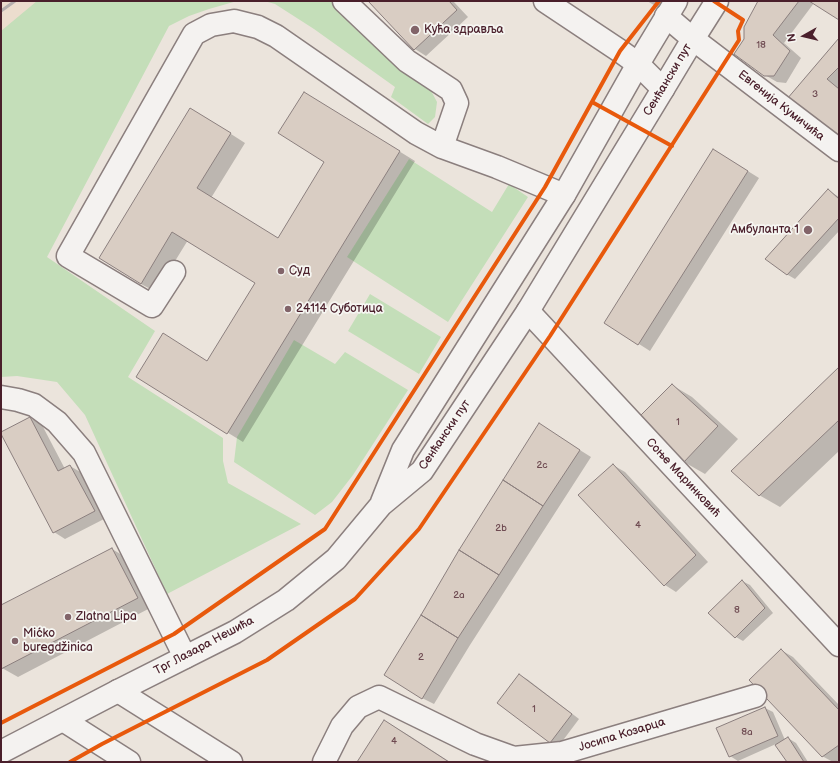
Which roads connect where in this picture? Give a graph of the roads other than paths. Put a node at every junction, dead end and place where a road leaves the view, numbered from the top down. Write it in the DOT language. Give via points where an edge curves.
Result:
graph roads {
  1 [pos="344,1"];
  2 [pos="545,1"];
  3 [pos="717,1"];
  4 [pos="671,9"];
  5 [pos="693,39"];
  6 [pos="638,64"];
  7 [pos="663,89"];
  8 [pos="442,147"];
  9 [pos="839,150"];
  10 [pos="564,195"];
  11 [pos="174,272"];
  12 [pos="528,311"];
  13 [pos="1,397"];
  14 [pos="381,505"];
  15 [pos="839,645"];
  16 [pos="185,657"];
  17 [pos="118,691"];
  18 [pos="755,696"];
  19 [pos="63,720"];
  20 [pos="1,752"];
  21 [pos="129,762"];
  22 [pos="231,762"];
  23 [pos="324,762"];
  1 -- 8 [label="main road" via="407,62 451,90 457,103"];
  2 -- 6 [label="main road"];
  3 -- 5 [label="main road, Сенћански пут"];
  4 -- 5 [label="main road, Евгенија Кумичића"];
  4 -- 6 [label="main road"];
  5 -- 7 [label="main road, Сенћански пут"];
  5 -- 9 [label="main road, Евгенија Кумичића"];
  6 -- 7 [label="main road"];
  6 -- 10 [label="main road"];
  7 -- 12 [label="main road, Сенћански пут"];
  8 -- 10 [label="main road"];
  8 -- 11 [label="main road" via="416,133 258,26 234,21 211,25 194,34 68,256 152,306"];
  10 -- 14 [label="main road" via="403,450"];
  12 -- 14 [label="main road, Сенћански пут" via="422,471"];
  12 -- 15 [label="main road, Соње Маринковић"];
  13 -- 16 [label="main road" via="34,405 57,422 84,453"];
  14 -- 16 [label="main road, Трг Лазара Нешића" via="336,559 286,600 236,632"];
  16 -- 17 [label="main road, Трг Лазара Нешића"];
  17 -- 19 [label="main road, Трг Лазара Нешића"];
  17 -- 22 [label="main road"];
  18 -- 23 [label="main road, Јосипа Козарца" via="562,753 514,758 475,744 379,697 358,707 342,726"];
  19 -- 20 [label="main road, Трг Лазара Нешића"];
  19 -- 21 [label="main road"];
}
